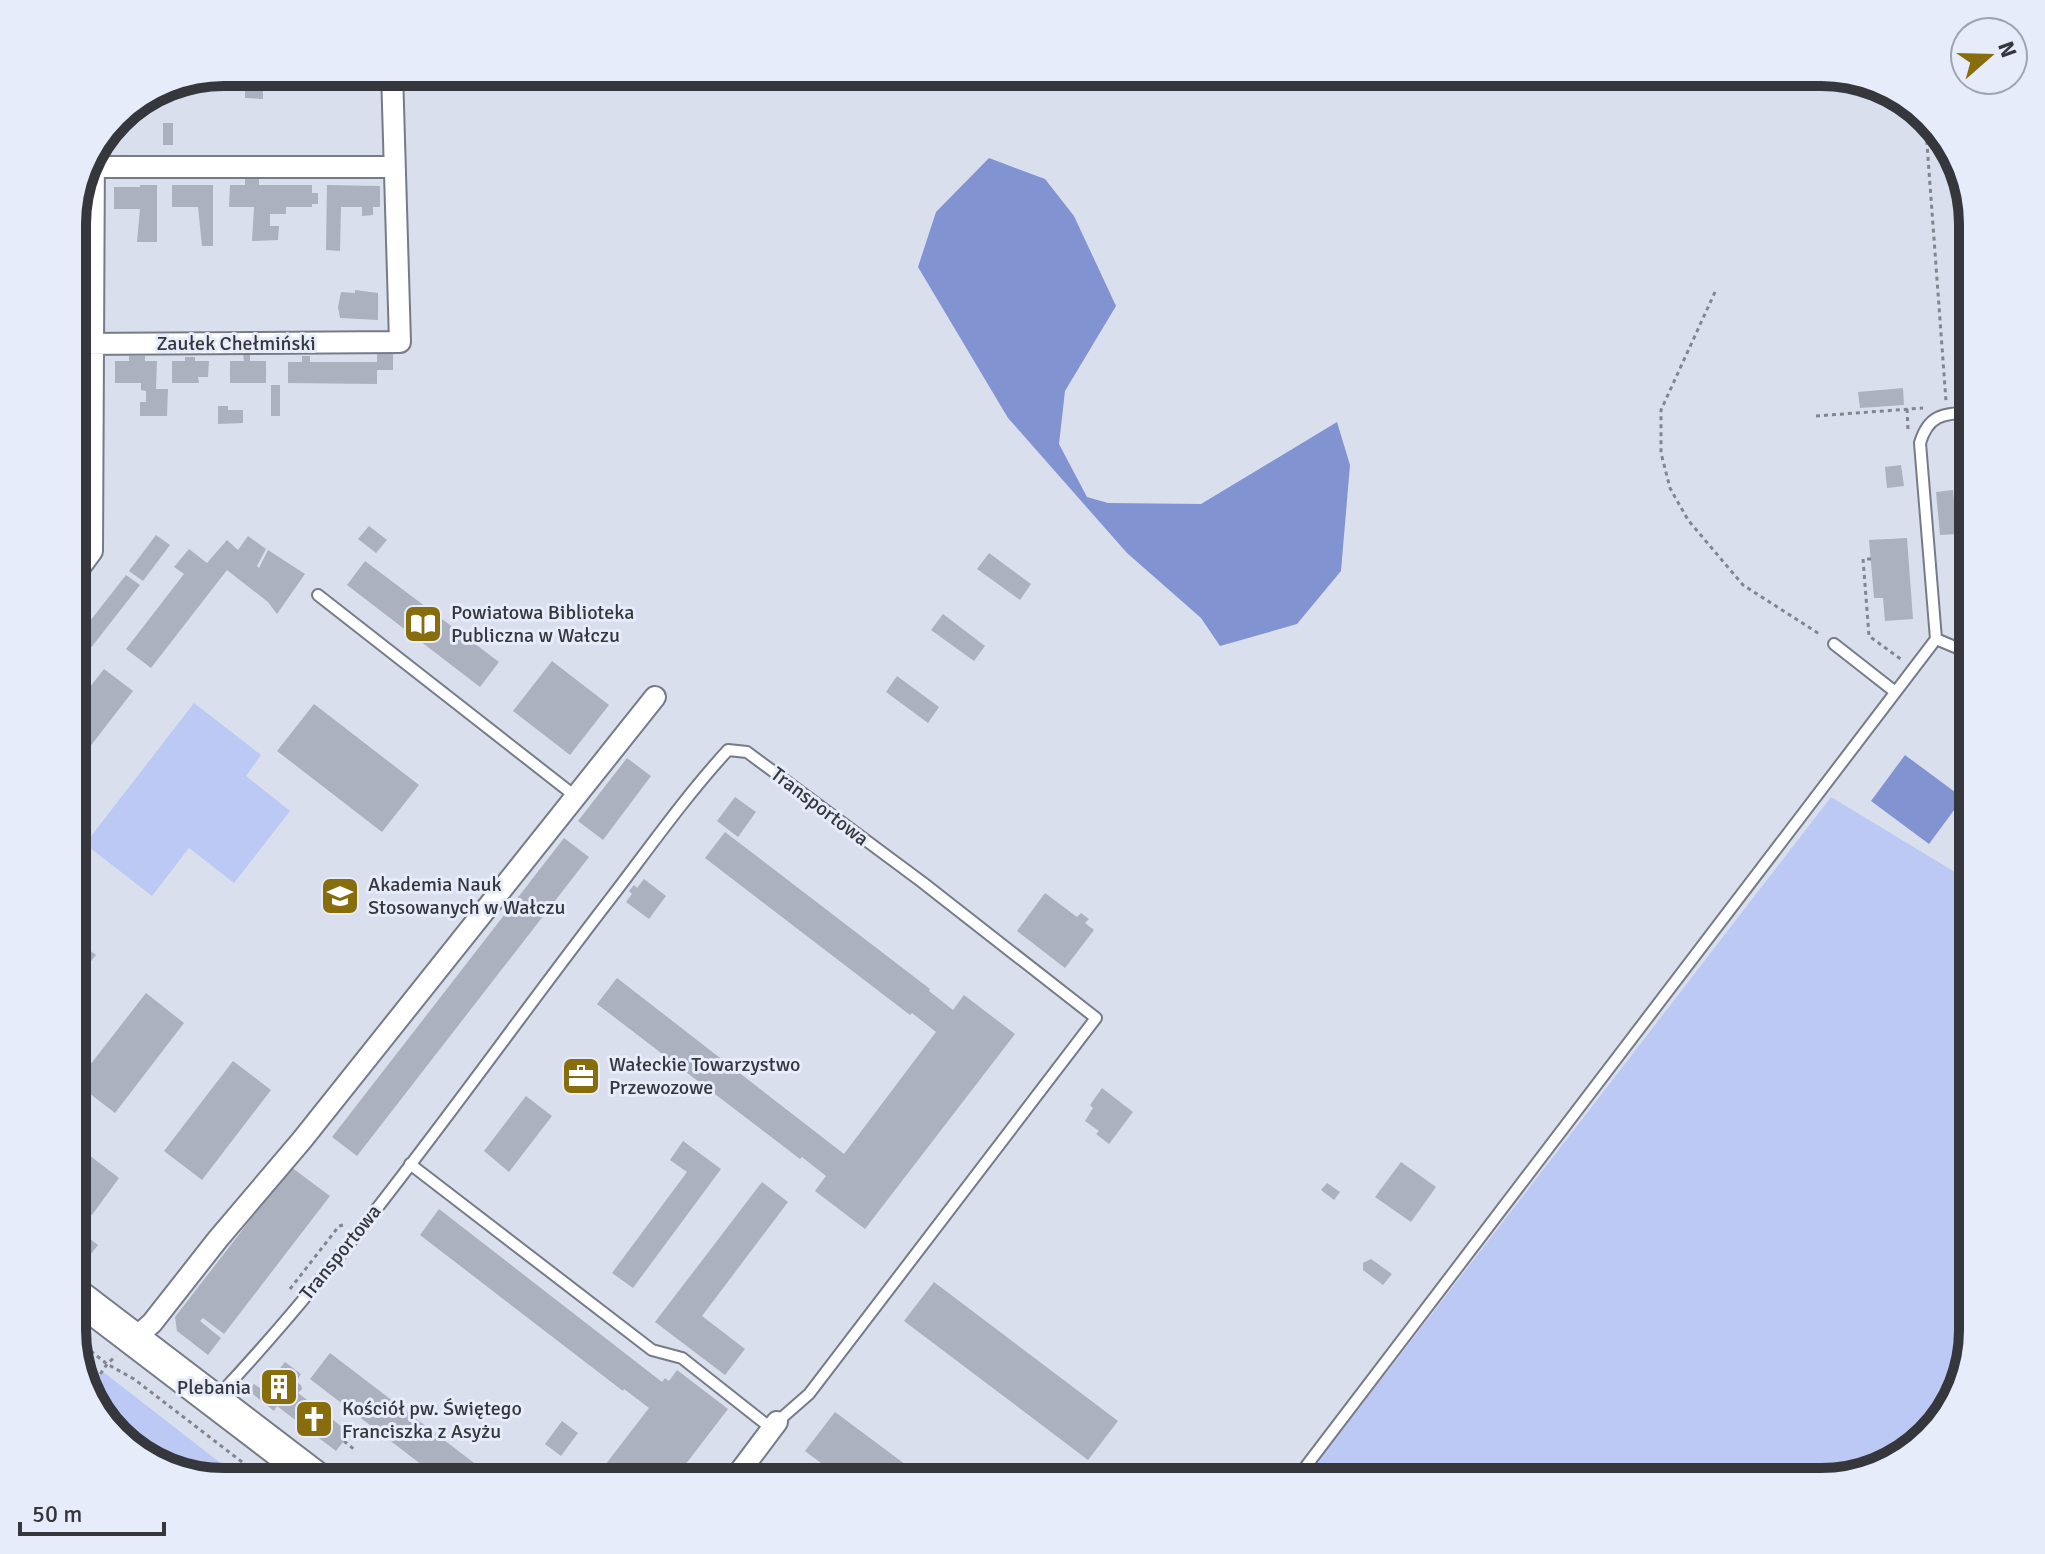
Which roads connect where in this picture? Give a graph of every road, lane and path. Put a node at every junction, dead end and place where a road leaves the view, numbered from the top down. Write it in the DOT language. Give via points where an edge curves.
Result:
graph roads {
  1 [pos="392,86"];
  2 [pos="1926,135"];
  3 [pos="101,161"];
  4 [pos="394,167"];
  5 [pos="89,196"];
  6 [pos="86,275"];
  7 [pos="1715,292"];
  8 [pos="86,344"];
  9 [pos="86,372"];
  10 [pos="1907,409"];
  11 [pos="1947,410"];
  12 [pos="1959,411"];
  13 [pos="1816,416"];
  14 [pos="1909,440"];
  15 [pos="86,447"];
  16 [pos="94,447"];
  17 [pos="86,559"];
  18 [pos="1871,559"];
  19 [pos="318,595"];
  20 [pos="1936,639"];
  21 [pos="1834,644"];
  22 [pos="1959,647"];
  23 [pos="1905,662"];
  24 [pos="1894,691"];
  25 [pos="655,697"];
  26 [pos="575,796"];
  27 [pos="410,1164"];
  28 [pos="86,1303"];
  29 [pos="133,1340"];
  30 [pos="88,1349"];
  31 [pos="107,1364"];
  32 [pos="96,1380"];
  33 [pos="214,1400"];
  34 [pos="774,1425"];
  35 [pos="344,1441"];
  36 [pos="356,1451"];
  37 [pos="250,1468"];
  38 [pos="303,1468"];
  39 [pos="742,1468"];
  40 [pos="1305,1468"];
  1 -- 4 [label="street"];
  2 -- 11 [label="path"];
  3 -- 4 [label="street"];
  4 -- 8 [label="street, Zaułek Chełmiński" via="400,342"];
  5 -- 6 [label="street"];
  7 -- 21 [label="path" via="1661,410 1661,453 1670,488 1688,520 1743,585"];
  9 -- 16 [label="street"];
  10 -- 11 [label="path"];
  10 -- 13 [label="path"];
  10 -- 14 [label="path"];
  11 -- 12 [label="lane"];
  11 -- 20 [label="lane" via="1927,424 1920,443"];
  15 -- 16 [label="lane"];
  16 -- 17 [label="street" via="92,551"];
  18 -- 23 [label="path" via="1863,559 1869,636"];
  19 -- 26 [label="lane"];
  20 -- 22 [label="lane"];
  20 -- 24 [label="lane"];
  21 -- 24 [label="lane"];
  24 -- 40 [label="lane"];
  25 -- 26 [label="street"];
  26 -- 29 [label="street" via="302,1140"];
  27 -- 33 [label="lane, Transportowa" via="265,1346"];
  27 -- 34 [label="lane" via="652,1350 682,1358"];
  27 -- 34 [label="lane, Transportowa" via="709,771 728,750 747,752 1096,1018 809,1394"];
  28 -- 29 [label="main road"];
  29 -- 33 [label="main road"];
  30 -- 31 [label="path"];
  31 -- 32 [label="path"];
  31 -- 37 [label="path"];
  33 -- 38 [label="main road"];
  34 -- 39 [label="street, Transportowa"];
  35 -- 36 [label="path"];
}
